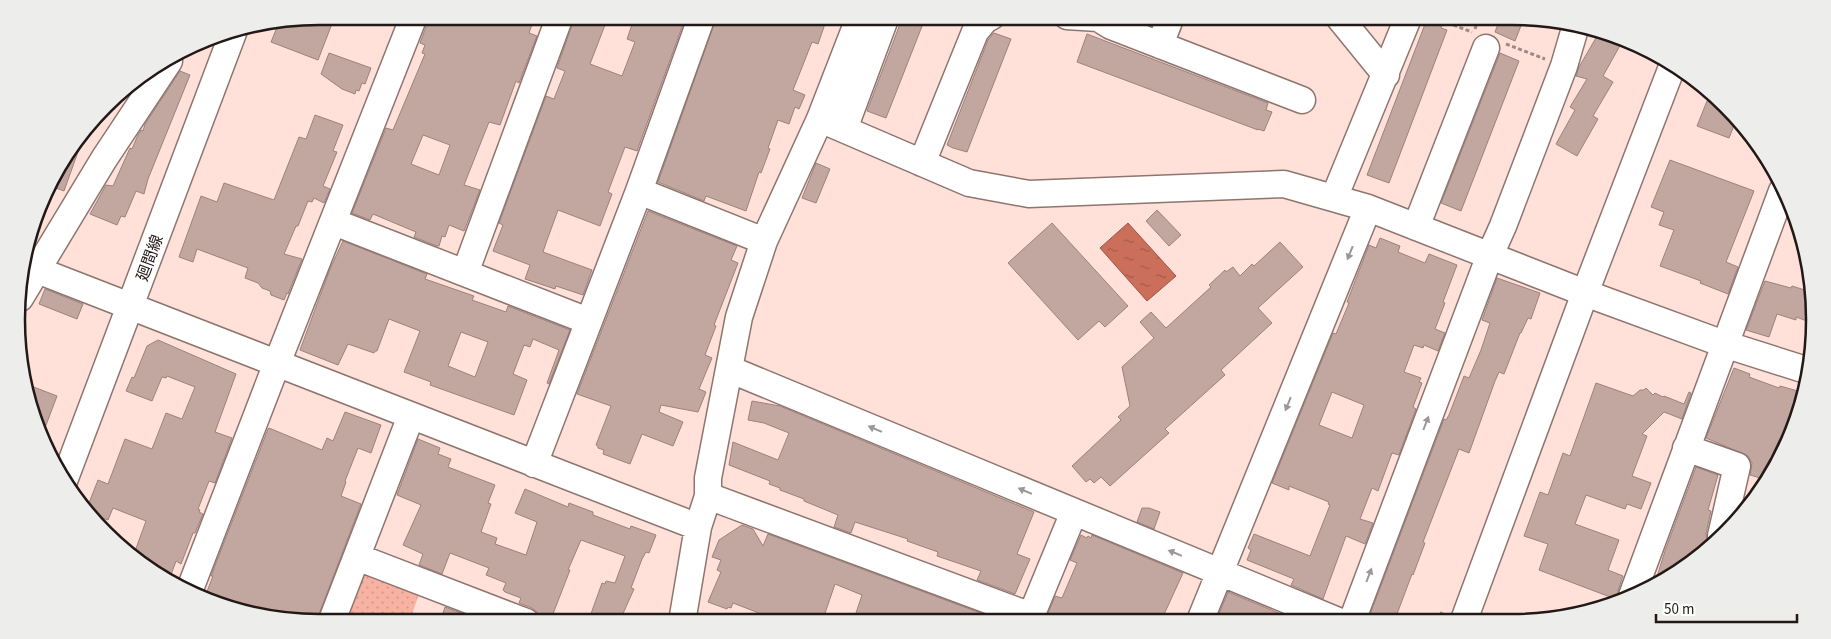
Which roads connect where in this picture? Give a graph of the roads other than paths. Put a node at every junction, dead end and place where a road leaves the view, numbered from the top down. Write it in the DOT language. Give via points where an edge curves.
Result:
graph roads {
  1 [pos="411,25"];
  2 [pos="557,25"];
  3 [pos="699,25"];
  4 [pos="856,25"];
  5 [pos="883,25"];
  6 [pos="981,25"];
  7 [pos="1110,25"];
  8 [pos="1168,25"];
  9 [pos="1345,25"];
  10 [pos="1405,25"];
  11 [pos="1574,32"];
  12 [pos="231,39"];
  13 [pos="1480,40"];
  14 [pos="1160,45"];
  15 [pos="163,70"];
  16 [pos="1670,72"];
  17 [pos="1386,75"];
  18 [pos="1302,100"];
  19 [pos="820,118"];
  20 [pos="844,129"];
  21 [pos="922,163"];
  22 [pos="639,191"];
  23 [pos="1780,197"];
  24 [pos="1334,198"];
  25 [pos="1368,208"];
  26 [pos="334,222"];
  27 [pos="1416,227"];
  28 [pos="764,241"];
  29 [pos="1490,255"];
  30 [pos="37,270"];
  31 [pos="465,273"];
  32 [pos="28,286"];
  33 [pos="1585,293"];
  34 [pos="131,308"];
  35 [pos="588,321"];
  36 [pos="1724,344"];
  37 [pos="277,364"];
  38 [pos="729,369"];
  39 [pos="1801,369"];
  40 [pos="411,416"];
  41 [pos="1686,448"];
  42 [pos="534,464"];
  43 [pos="67,472"];
  44 [pos="708,496"];
  45 [pos="1074,512"];
  46 [pos="1724,524"];
  47 [pos="698,527"];
  48 [pos="357,557"];
  49 [pos="1220,572"];
  50 [pos="192,585"];
  51 [pos="1635,587"];
  52 [pos="335,614"];
  53 [pos="500,614"];
  54 [pos="689,614"];
  55 [pos="1019,614"];
  56 [pos="1032,614"];
  57 [pos="1203,614"];
  58 [pos="1321,614"];
  59 [pos="1354,614"];
  60 [pos="1466,614"];
  1 -- 26 [label="street"];
  2 -- 31 [label="street"];
  3 -- 22 [label="street"];
  4 -- 19 [label="street"];
  5 -- 20 [label="street"];
  6 -- 21 [label="street" via="975,32"];
  7 -- 14 [label="street"];
  8 -- 14 [label="street"];
  9 -- 17 [label="street"];
  10 -- 17 [label="street"];
  11 -- 29 [label="street" via="1564,66"];
  12 -- 34 [label="street, 廻間線"];
  13 -- 27 [label="street"];
  14 -- 18 [label="street"];
  15 -- 30 [label="street"];
  16 -- 33 [label="street"];
  17 -- 24 [label="street"];
  19 -- 20 [label="street"];
  19 -- 28 [label="street"];
  20 -- 21 [label="street"];
  21 -- 24 [label="street" via="969,184 1029,194 1284,184"];
  22 -- 28 [label="street"];
  22 -- 35 [label="street"];
  23 -- 36 [label="street"];
  24 -- 25 [label="street"];
  25 -- 27 [label="street"];
  25 -- 49 [label="street, one-way"];
  26 -- 31 [label="street"];
  26 -- 37 [label="street"];
  27 -- 29 [label="street"];
  28 -- 38 [label="street" via="739,317"];
  29 -- 33 [label="street"];
  59 -- 29 [label="street, one-way"];
  30 -- 32 [label="street"];
  30 -- 34 [label="street"];
  31 -- 35 [label="street"];
  33 -- 36 [label="street"];
  33 -- 60 [label="street"];
  34 -- 37 [label="street"];
  34 -- 43 [label="street, 廻間線"];
  35 -- 42 [label="street"];
  36 -- 39 [label="street"];
  36 -- 41 [label="street"];
  37 -- 40 [label="street"];
  37 -- 50 [label="street"];
  38 -- 44 [label="street" via="708,478"];
  45 -- 38 [label="street, one-way"];
  40 -- 42 [label="street"];
  40 -- 48 [label="street"];
  41 -- 46 [label="street" via="1737,466"];
  41 -- 51 [label="street"];
  42 -- 47 [label="street"];
  44 -- 47 [label="street"];
  44 -- 55 [label="street"];
  49 -- 45 [label="street, one-way"];
  45 -- 56 [label="street"];
  47 -- 54 [label="street"];
  48 -- 52 [label="street"];
  48 -- 53 [label="street"];
  49 -- 57 [label="street"];
  49 -- 58 [label="street"];
}
